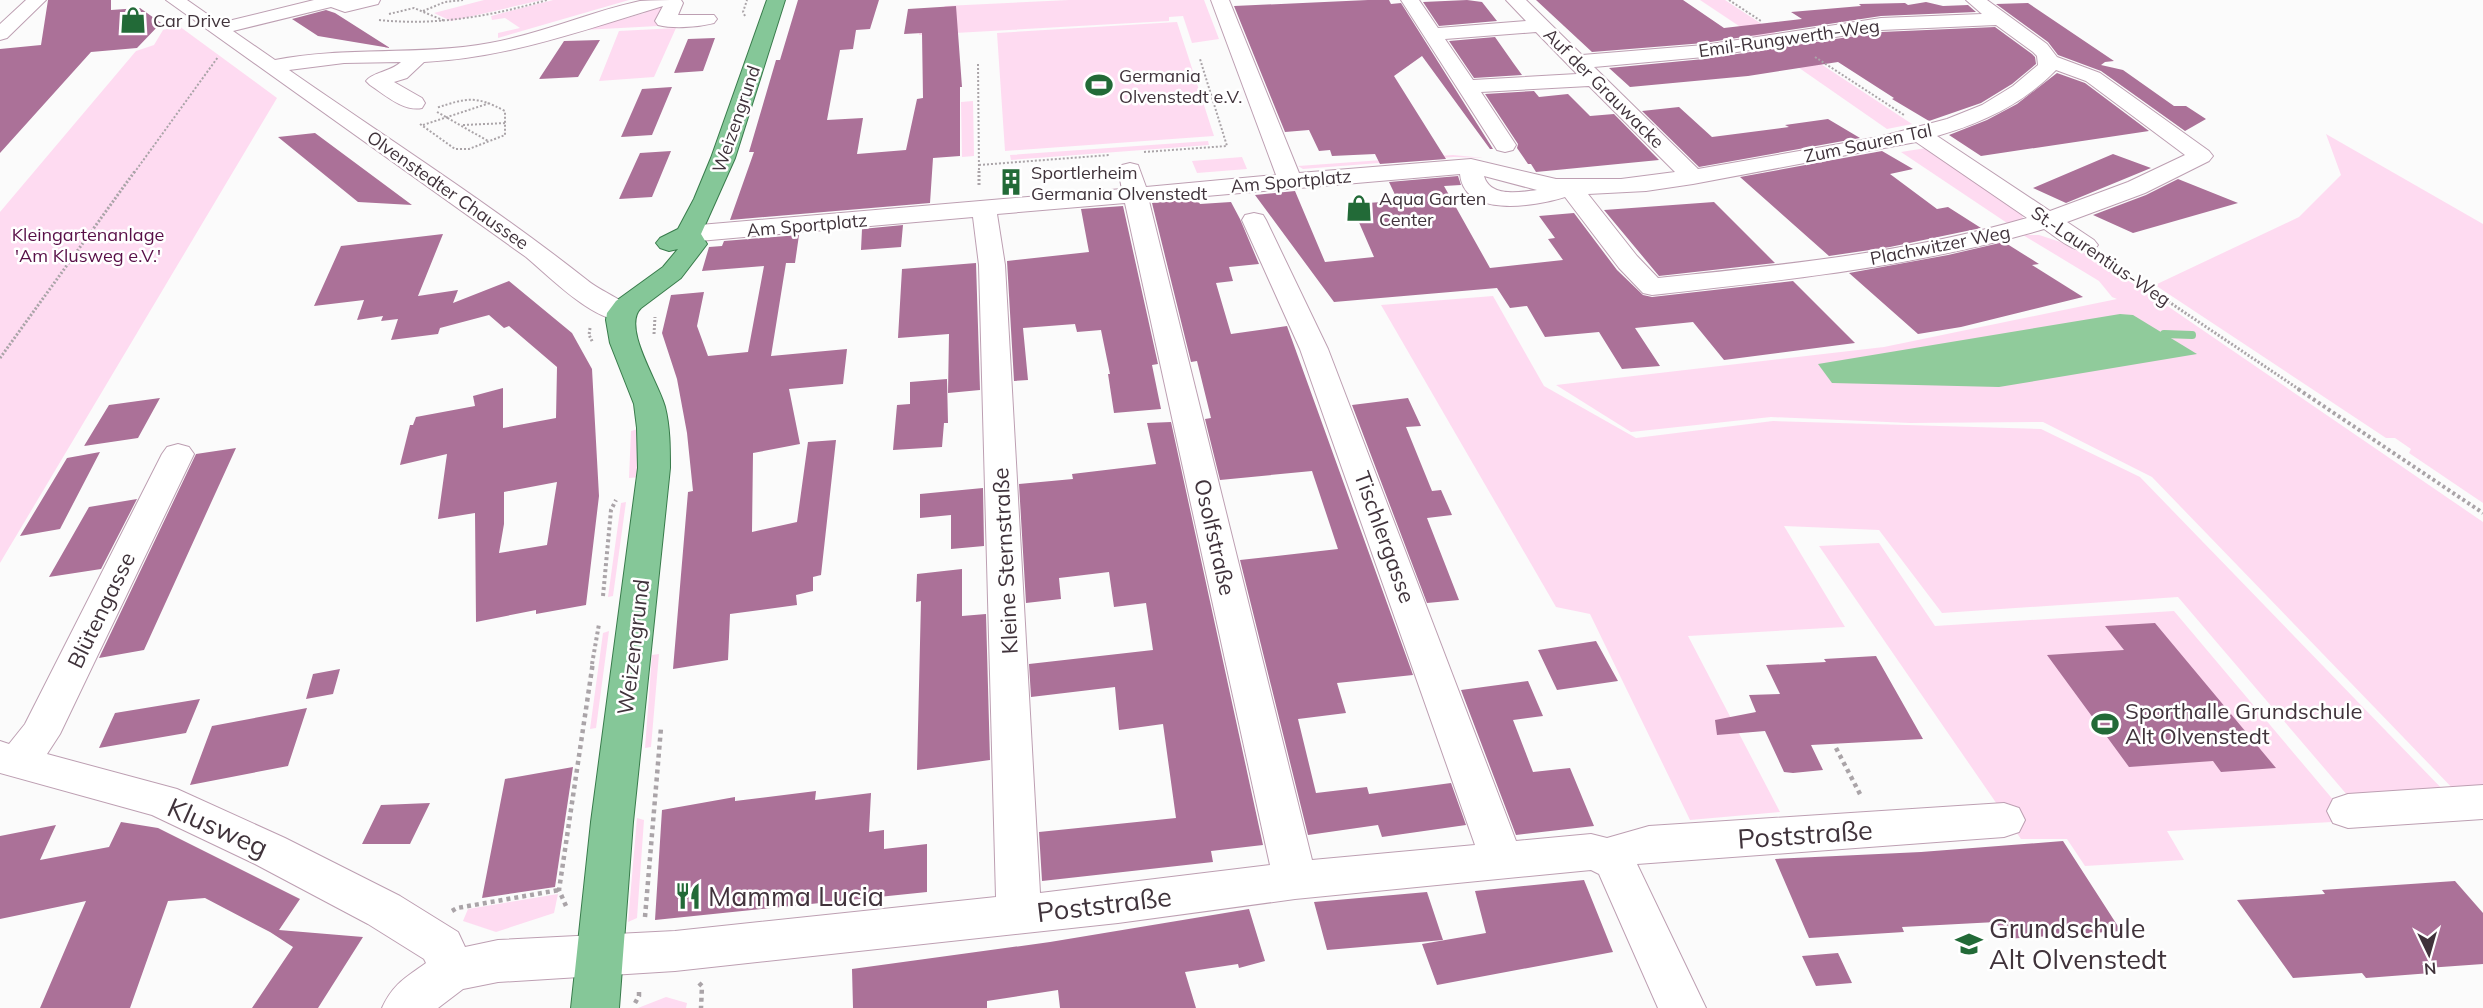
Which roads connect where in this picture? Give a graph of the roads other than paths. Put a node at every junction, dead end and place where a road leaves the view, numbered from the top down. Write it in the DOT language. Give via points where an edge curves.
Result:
graph roads {
  1 [pos="37,0"];
  2 [pos="175,0"];
  3 [pos="664,0"];
  4 [pos="776,0"];
  5 [pos="1220,0"];
  6 [pos="1410,0"];
  7 [pos="1515,0"];
  8 [pos="1975,0"];
  9 [pos="371,9"];
  10 [pos="707,19"];
  11 [pos="2001,19"];
  12 [pos="1541,26"];
  13 [pos="218,30"];
  14 [pos="0,34"];
  15 [pos="1433,34"];
  16 [pos="418,56"];
  17 [pos="2050,61"];
  18 [pos="1577,62"];
  19 [pos="273,67"];
  20 [pos="1595,79"];
  21 [pos="1465,87"];
  22 [pos="415,112"];
  23 [pos="1918,134"];
  24 [pos="1504,145"];
  25 [pos="1133,167"];
  26 [pos="1694,177"];
  27 [pos="1290,181"];
  28 [pos="1570,188"];
  29 [pos="984,207"];
  30 [pos="1254,220"];
  31 [pos="2049,221"];
  32 [pos="688,234"];
  33 [pos="2085,246"];
  34 [pos="639,307"];
  35 [pos="178,454"];
  36 [pos="9,759"];
  37 [pos="2483,802"];
  38 [pos="2348,812"];
  39 [pos="2004,820"];
  40 [pos="1608,856"];
  41 [pos="1502,860"];
  42 [pos="1295,880"];
  43 [pos="1019,915"];
  44 [pos="599,955"];
  45 [pos="452,971"];
  46 [pos="406,1008"];
  47 [pos="595,1008"];
  48 [pos="1682,1008"];
  1 -- 14 [label="street"];
  2 -- 13 [label="street, Olvenstedter Chaussee"];
  3 -- 10 [label="street" via="674,3 665,21"];
  3 -- 16 [label="street" via="503,47"];
  4 -- 32 [label="main road, Weizengrund" via="723,158"];
  5 -- 27 [label="street"];
  6 -- 15 [label="street"];
  7 -- 12 [label="street, Auf der Grauwacke"];
  8 -- 11 [label="street"];
  9 -- 13 [label="street" via="333,1"];
  11 -- 17 [label="street" via="2040,48"];
  11 -- 18 [label="street, Emil-Rungwerth-Weg" via="1881,24 1704,51"];
  12 -- 15 [label="street"];
  12 -- 18 [label="street, Auf der Grauwacke"];
  13 -- 19 [label="street, Olvenstedter Chaussee"];
  15 -- 21 [label="street"];
  16 -- 19 [label="street" via="314,58"];
  16 -- 22 [label="street" via="400,74 372,77"];
  17 -- 23 [label="street, Zum Sauren Tal" via="2016,95 1960,121"];
  17 -- 31 [label="street, Plachwitzer Weg" via="2093,77 2201,156 2123,194"];
  18 -- 20 [label="street, Auf der Grauwacke"];
  19 -- 34 [label="street, Olvenstedter Chaussee" via="536,252 591,297"];
  20 -- 21 [label="street"];
  20 -- 26 [label="street, Auf der Grauwacke"];
  21 -- 24 [label="street"];
  23 -- 26 [label="street, Zum Sauren Tal"];
  23 -- 31 [label="street, St.-Laurentius-Weg"];
  25 -- 27 [label="street, Am Sportplatz"];
  25 -- 29 [label="street, Am Sportplatz"];
  25 -- 42 [label="street, Osolfstraße"];
  26 -- 28 [label="street, Zum Sauren Tal"];
  27 -- 28 [label="street, Am Sportplatz" via="1471,166"];
  28 -- 31 [label="street, Plachwitzer Weg" via="1628,262 1652,286 1842,264 1950,245"];
  29 -- 32 [label="street, Am Sportplatz"];
  29 -- 43 [label="street, Kleine Sternstraße" via="992,265"];
  30 -- 41 [label="street, Tischlergasse" via="1336,405"];
  31 -- 33 [label="street, St.-Laurentius-Weg"];
  32 -- 34 [label="main road, Weizengrund" via="694,244"];
  34 -- 44 [label="main road, Weizengrund" via="619,331 649,406 654,468"];
  35 -- 36 [label="street, Blütengasse" via="39,734"];
  36 -- 45 [label="street, Klusweg" via="162,801 270,850 384,910 442,946"];
  37 -- 38 [label="street"];
  39 -- 40 [label="street, Poststraße" via="1649,844"];
  40 -- 41 [label="street, Poststraße" via="1591,852"];
  40 -- 48 [label="street" via="1620,871"];
  41 -- 42 [label="street, Poststraße"];
  42 -- 43 [label="street, Poststraße"];
  43 -- 44 [label="street, Poststraße" via="675,951"];
  44 -- 45 [label="street" via="498,961"];
  44 -- 47 [label="main road, Weizengrund"];
  45 -- 46 [label="street"];
}
